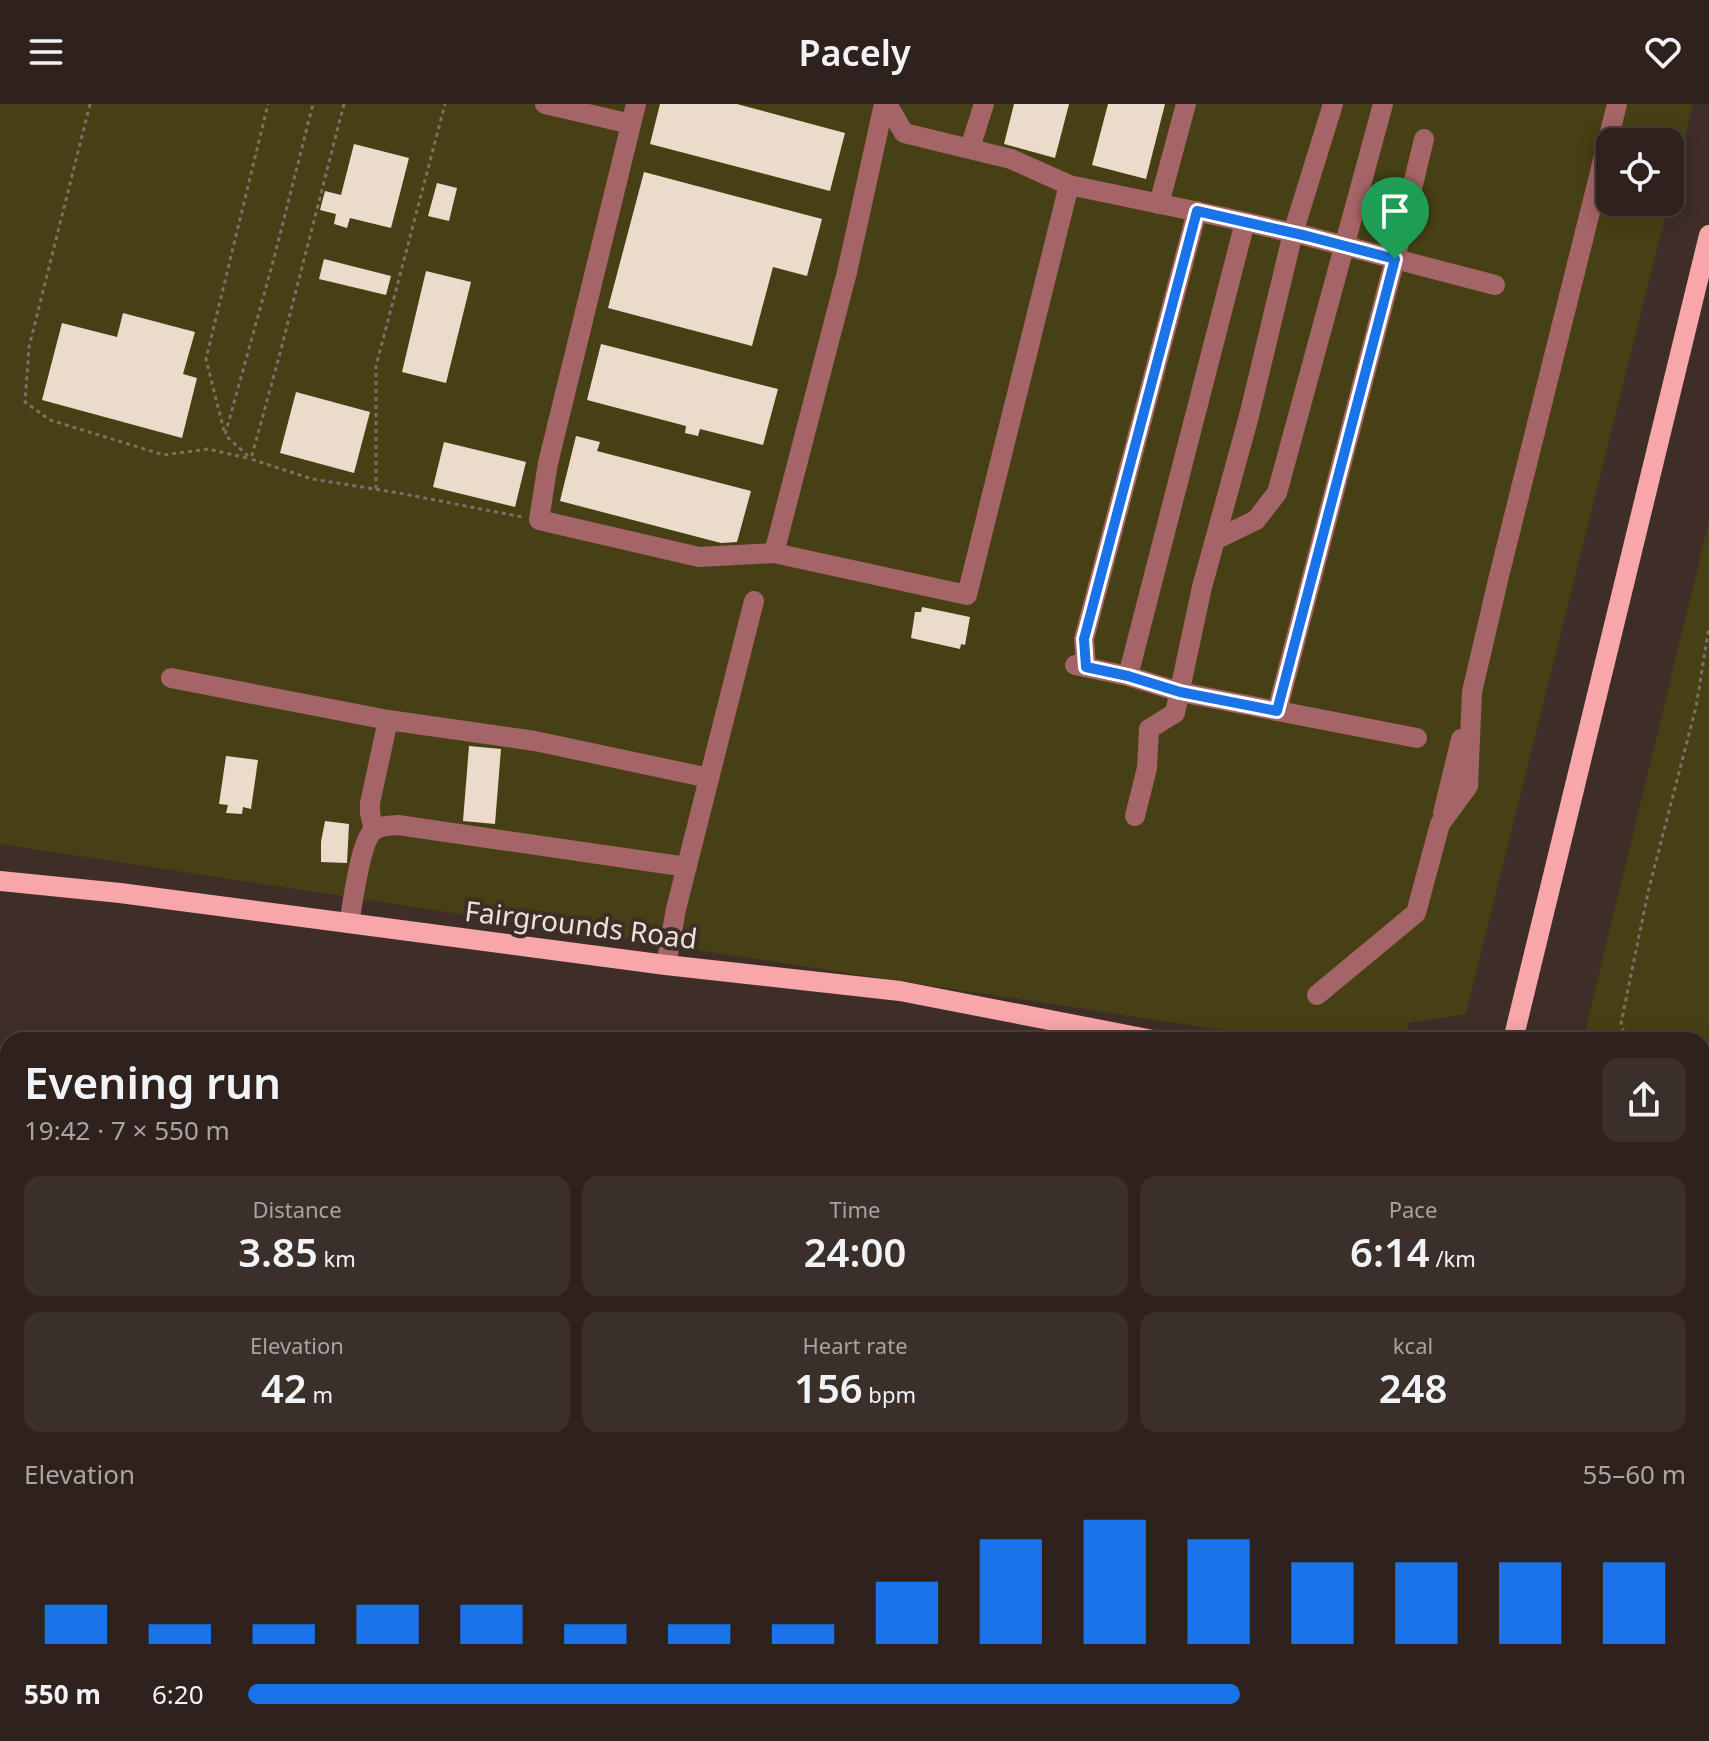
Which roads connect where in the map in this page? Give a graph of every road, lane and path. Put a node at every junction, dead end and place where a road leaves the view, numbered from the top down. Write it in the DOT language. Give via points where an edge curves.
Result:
graph roads {
  1 [pos="90,104"];
  2 [pos="268,104"];
  3 [pos="313,104"];
  4 [pos="344,104"];
  5 [pos="445,104"];
  6 [pos="545,104"];
  7 [pos="636,104"];
  8 [pos="886,104"];
  9 [pos="984,104"];
  10 [pos="1186,104"];
  11 [pos="1333,104"];
  12 [pos="1383,104"];
  13 [pos="1617,104"];
  14 [pos="631,124"];
  15 [pos="1424,139"];
  16 [pos="970,148"];
  17 [pos="1069,185"];
  18 [pos="1159,204"];
  19 [pos="1197,211"];
  20 [pos="1245,222"];
  21 [pos="1293,233"];
  22 [pos="1709,235"];
  23 [pos="1344,246"];
  24 [pos="1395,259"];
  25 [pos="1495,285"];
  26 [pos="225,435"];
  27 [pos="251,459"];
  28 [pos="376,489"];
  29 [pos="539,520"];
  30 [pos="1215,540"];
  31 [pos="774,553"];
  32 [pos="754,601"];
  33 [pos="1709,627"];
  34 [pos="1128,676"];
  35 [pos="171,678"];
  36 [pos="1180,692"];
  37 [pos="1277,711"];
  38 [pos="388,720"];
  39 [pos="1417,738"];
  40 [pos="709,778"];
  41 [pos="1135,816"];
  42 [pos="374,830"];
  43 [pos="687,867"];
  44 [pos="0,881"];
  45 [pos="349,923"];
  46 [pos="666,965"];
  47 [pos="1317,995"];
  48 [pos="1112,1032"];
  49 [pos="1515,1032"];
  50 [pos="1624,1032"];
  1 -- 27 [label="path" via="29,347 25,402 50,420 164,455 208,449"];
  2 -- 26 [label="path" via="206,359"];
  3 -- 26 [label="path"];
  4 -- 27 [label="path"];
  5 -- 28 [label="path" via="376,366"];
  6 -- 14 [label="lane"];
  7 -- 14 [label="lane"];
  8 -- 16 [label="lane" via="904,133"];
  8 -- 31 [label="lane"];
  9 -- 16 [label="lane"];
  10 -- 18 [label="lane"];
  11 -- 21 [label="lane"];
  12 -- 23 [label="lane"];
  13 -- 47 [label="lane" via="1416,913"];
  14 -- 29 [label="lane" via="548,463"];
  15 -- 24 [label="lane"];
  16 -- 17 [label="lane" via="1011,159"];
  17 -- 18 [label="lane"];
  17 -- 31 [label="lane" via="967,595"];
  18 -- 19 [label="lane"];
  19 -- 20 [label="lane"];
  19 -- 34 [label="lane" via="1084,639 1080,666"];
  20 -- 21 [label="lane"];
  20 -- 34 [label="lane"];
  21 -- 23 [label="lane"];
  21 -- 30 [label="lane"];
  22 -- 49 [label="main road"];
  23 -- 24 [label="lane"];
  23 -- 30 [label="lane" via="1277,493 1256,520"];
  24 -- 25 [label="lane"];
  24 -- 37 [label="lane"];
  26 -- 27 [label="path"];
  27 -- 28 [label="path" via="312,479"];
  28 -- 29 [label="path"];
  29 -- 31 [label="lane" via="699,557"];
  30 -- 36 [label="lane"];
  32 -- 40 [label="lane"];
  33 -- 50 [label="path" via="1696,707 1649,888 1621,1023"];
  34 -- 36 [label="lane"];
  35 -- 38 [label="lane"];
  36 -- 37 [label="lane"];
  36 -- 41 [label="lane" via="1175,713 1149,729 1147,768"];
  37 -- 39 [label="lane"];
  38 -- 40 [label="lane" via="535,741"];
  38 -- 42 [label="lane" via="370,803"];
  40 -- 43 [label="lane"];
  42 -- 43 [label="lane" via="398,825"];
  42 -- 45 [label="lane" via="364,848"];
  43 -- 46 [label="lane"];
  44 -- 45 [label="main road, Fairgrounds Road"];
  45 -- 46 [label="main road, Fairgrounds Road"];
  46 -- 48 [label="main road, Fairgrounds Road" via="900,991"];
}
